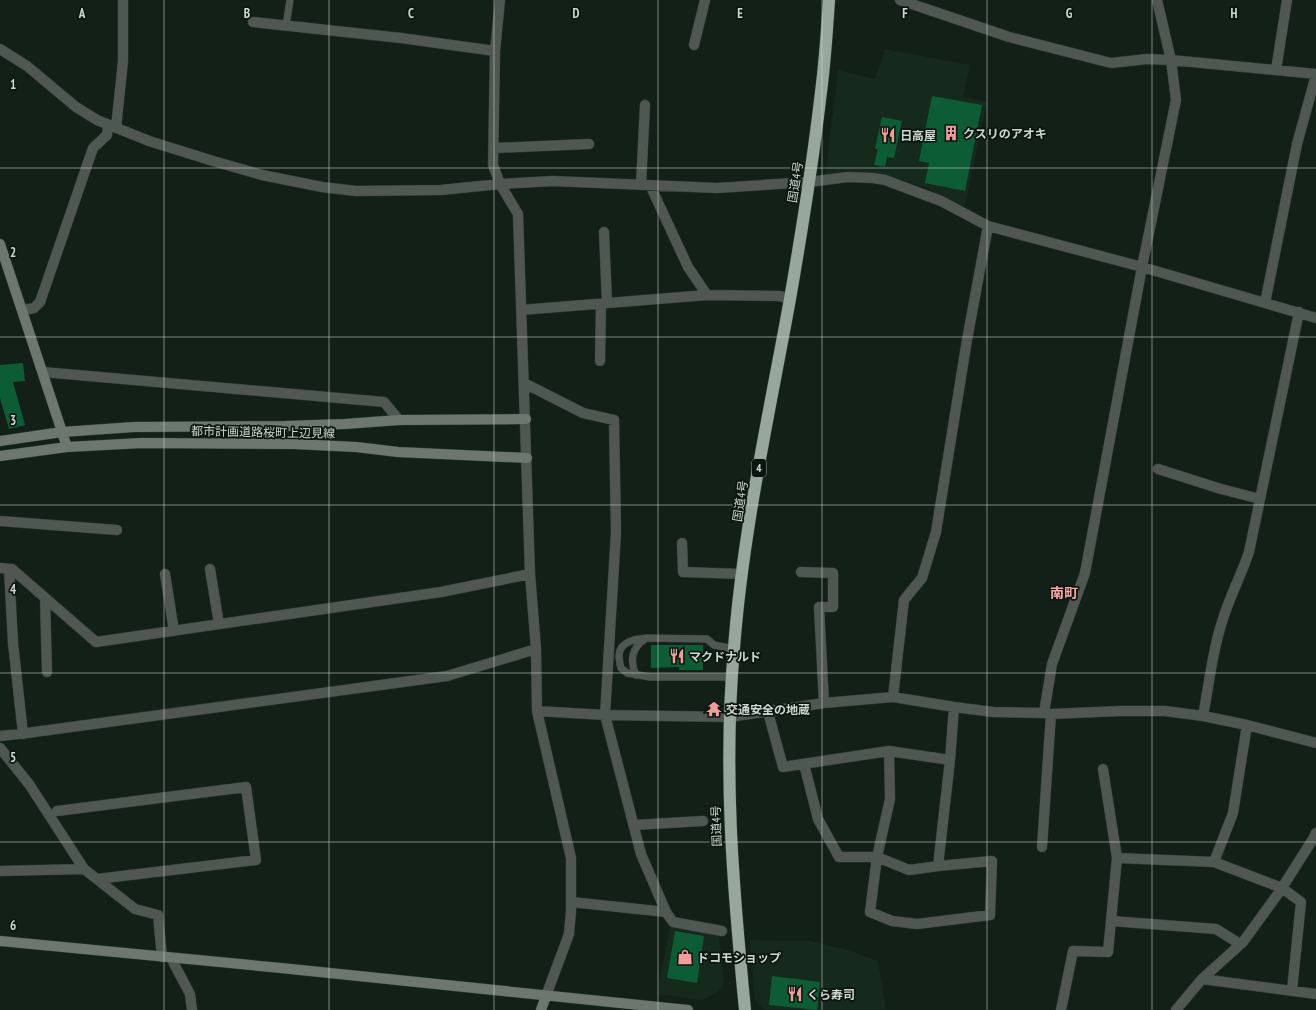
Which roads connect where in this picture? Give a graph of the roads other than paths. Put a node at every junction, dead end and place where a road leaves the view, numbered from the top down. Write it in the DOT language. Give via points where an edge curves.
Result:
graph roads {
  1 [pos="123,0"];
  2 [pos="290,0"];
  3 [pos="500,0"];
  4 [pos="705,0"];
  5 [pos="829,0"];
  6 [pos="900,0"];
  7 [pos="1158,0"];
  8 [pos="1287,0"];
  9 [pos="912,2"];
  10 [pos="253,22"];
  11 [pos="286,26"];
  12 [pos="694,45"];
  13 [pos="0,49"];
  14 [pos="495,51"];
  15 [pos="1171,60"];
  16 [pos="1276,70"];
  17 [pos="1316,75"];
  18 [pos="645,105"];
  19 [pos="112,127"];
  20 [pos="589,144"];
  21 [pos="494,148"];
  22 [pos="809,182"];
  23 [pos="500,184"];
  24 [pos="646,185"];
  25 [pos="988,226"];
  26 [pos="604,232"];
  27 [pos="0,244"];
  28 [pos="1142,267"];
  29 [pos="707,295"];
  30 [pos="790,298"];
  31 [pos="604,303"];
  32 [pos="1265,303"];
  33 [pos="23,310"];
  34 [pos="521,310"];
  35 [pos="1299,312"];
  36 [pos="1316,318"];
  37 [pos="600,361"];
  38 [pos="43,372"];
  39 [pos="524,382"];
  40 [pos="526,419"];
  41 [pos="399,420"];
  42 [pos="62,432"];
  43 [pos="0,441"];
  44 [pos="67,447"];
  45 [pos="0,456"];
  46 [pos="527,458"];
  47 [pos="1158,469"];
  48 [pos="1260,499"];
  49 [pos="0,520"];
  50 [pos="118,530"];
  51 [pos="682,543"];
  52 [pos="4,568"];
  53 [pos="210,569"];
  54 [pos="802,572"];
  55 [pos="165,574"];
  56 [pos="530,574"];
  57 [pos="742,574"];
  58 [pos="45,598"];
  59 [pos="219,624"];
  60 [pos="174,631"];
  61 [pos="647,638"];
  62 [pos="536,649"];
  63 [pos="734,649"];
  64 [pos="47,672"];
  65 [pos="636,675"];
  66 [pos="732,677"];
  67 [pos="893,696"];
  68 [pos="824,703"];
  69 [pos="954,707"];
  70 [pos="537,711"];
  71 [pos="768,712"];
  72 [pos="1047,714"];
  73 [pos="605,715"];
  74 [pos="1203,716"];
  75 [pos="729,717"];
  76 [pos="1247,725"];
  77 [pos="23,734"];
  78 [pos="0,736"];
  79 [pos="1316,743"];
  80 [pos="0,748"];
  81 [pos="890,751"];
  82 [pos="950,760"];
  83 [pos="804,764"];
  84 [pos="1103,769"];
  85 [pos="57,811"];
  86 [pos="702,821"];
  87 [pos="634,825"];
  88 [pos="1316,833"];
  89 [pos="1042,847"];
  90 [pos="878,857"];
  91 [pos="1117,858"];
  92 [pos="1214,862"];
  93 [pos="938,866"];
  94 [pos="84,869"];
  95 [pos="0,871"];
  96 [pos="97,879"];
  97 [pos="1282,888"];
  98 [pos="571,902"];
  99 [pos="666,912"];
  100 [pos="1111,921"];
  101 [pos="722,932"];
  102 [pos="0,941"];
  103 [pos="1240,944"];
  104 [pos="166,957"];
  105 [pos="1202,979"];
  106 [pos="1292,990"];
  107 [pos="1316,994"];
  108 [pos="546,996"];
  109 [pos="192,1010"];
  110 [pos="541,1010"];
  111 [pos="688,1010"];
  112 [pos="745,1010"];
  113 [pos="1061,1010"];
  114 [pos="1176,1010"];
  1 -- 19 [label="street" via="123,61"];
  2 -- 11 [label="lane"];
  3 -- 14 [label="street"];
  4 -- 12 [label="street"];
  5 -- 22 [label="highway, 国道4号 / 4"];
  6 -- 9 [label="street"];
  7 -- 15 [label="street"];
  8 -- 16 [label="street"];
  9 -- 15 [label="street" via="1009,38 1111,62"];
  10 -- 11 [label="street"];
  11 -- 14 [label="street"];
  13 -- 19 [label="street" via="27,66 76,106"];
  14 -- 21 [label="street"];
  15 -- 16 [label="street"];
  15 -- 28 [label="street" via="1176,100"];
  16 -- 17 [label="street"];
  17 -- 32 [label="street" via="1297,144"];
  18 -- 24 [label="street"];
  19 -- 23 [label="street" via="213,161 322,188 356,191 442,190"];
  19 -- 33 [label="street" via="107,136 93,148 40,302 34,308"];
  20 -- 21 [label="street"];
  21 -- 23 [label="street" via="494,165"];
  22 -- 24 [label="street" via="716,188"];
  22 -- 25 [label="street" via="862,176 886,180 941,201"];
  22 -- 30 [label="highway, 国道4号 / 4"];
  23 -- 24 [label="street" via="553,181"];
  23 -- 34 [label="street" via="518,214"];
  24 -- 29 [label="street" via="688,267"];
  25 -- 28 [label="street"];
  25 -- 67 [label="street" via="936,532 922,578 904,600"];
  26 -- 31 [label="street"];
  27 -- 33 [label="street"];
  28 -- 32 [label="street"];
  28 -- 72 [label="street" via="1085,573 1052,664"];
  29 -- 30 [label="street"];
  29 -- 31 [label="street"];
  30 -- 57 [label="highway, 国道4号 / 4"];
  31 -- 34 [label="street"];
  31 -- 37 [label="street"];
  32 -- 35 [label="street"];
  33 -- 38 [label="street"];
  34 -- 39 [label="street"];
  35 -- 36 [label="street"];
  35 -- 48 [label="street"];
  38 -- 41 [label="street" via="384,402"];
  38 -- 42 [label="street"];
  39 -- 40 [label="street"];
  39 -- 73 [label="street" via="583,413 614,420 616,532"];
  40 -- 41 [label="street, 都市計画道路桜町上辺見線"];
  40 -- 46 [label="street"];
  41 -- 42 [label="street, 都市計画道路桜町上辺見線" via="338,425 134,427"];
  42 -- 43 [label="street, 都市計画道路桜町上辺見線"];
  42 -- 44 [label="street"];
  44 -- 45 [label="street, 都市計画道路桜町上辺見線"];
  44 -- 46 [label="street, 都市計画道路桜町上辺見線" via="142,442 294,444"];
  46 -- 56 [label="street"];
  47 -- 48 [label="street"];
  48 -- 74 [label="street" via="1249,552 1220,628"];
  49 -- 50 [label="street"];
  51 -- 57 [label="street" via="683,572"];
  52 -- 58 [label="street" via="12,569"];
  52 -- 77 [label="street"];
  53 -- 59 [label="street"];
  54 -- 68 [label="street" via="833,573 833,607 819,607"];
  55 -- 60 [label="street"];
  56 -- 59 [label="street" via="441,592"];
  56 -- 62 [label="street"];
  57 -- 63 [label="highway, 国道4号 / 4"];
  58 -- 60 [label="street" via="96,642"];
  58 -- 64 [label="street"];
  59 -- 60 [label="street"];
  61 -- 63 [label="lane" via="707,639 714,645"];
  61 -- 65 [label="lane" via="638,643 634,650 632,662"];
  61 -- 65 [label="lane" via="622,646 619,655 621,668"];
  62 -- 70 [label="street"];
  62 -- 77 [label="street" via="447,676"];
  63 -- 66 [label="highway, 国道4号 / 4"];
  65 -- 66 [label="lane"];
  66 -- 75 [label="highway, 国道4号 / 4"];
  67 -- 68 [label="street"];
  67 -- 69 [label="street"];
  68 -- 71 [label="street"];
  69 -- 72 [label="street" via="993,712"];
  69 -- 82 [label="street"];
  70 -- 73 [label="street"];
  70 -- 98 [label="street" via="571,858"];
  71 -- 75 [label="street"];
  71 -- 83 [label="street" via="782,767"];
  72 -- 74 [label="street" via="1165,711"];
  72 -- 89 [label="street"];
  73 -- 75 [label="street"];
  73 -- 87 [label="street"];
  74 -- 76 [label="street"];
  75 -- 112 [label="highway, 国道4号 / 4" via="728,777 732,862"];
  76 -- 79 [label="street"];
  76 -- 92 [label="street" via="1233,813"];
  77 -- 78 [label="street"];
  80 -- 94 [label="street" via="29,784"];
  81 -- 82 [label="street"];
  81 -- 83 [label="street"];
  81 -- 90 [label="street" via="890,799"];
  82 -- 93 [label="street"];
  83 -- 90 [label="street" via="818,819 839,857"];
  84 -- 91 [label="street"];
  85 -- 96 [label="street" via="246,787 256,860"];
  86 -- 87 [label="street"];
  87 -- 99 [label="street" via="641,854"];
  88 -- 97 [label="street"];
  90 -- 93 [label="street" via="910,870"];
  90 -- 93 [label="street" via="870,912 892,921 917,924 990,915 992,861"];
  91 -- 92 [label="street"];
  91 -- 100 [label="street"];
  92 -- 97 [label="street"];
  94 -- 95 [label="street"];
  94 -- 96 [label="street"];
  96 -- 104 [label="street" via="135,909 158,915"];
  97 -- 103 [label="street"];
  97 -- 106 [label="street" via="1301,902"];
  98 -- 99 [label="street"];
  98 -- 108 [label="street" via="569,934"];
  99 -- 101 [label="street" via="673,922"];
  100 -- 103 [label="street" via="1216,929"];
  100 -- 113 [label="street" via="1108,952 1073,951"];
  102 -- 104 [label="street"];
  103 -- 105 [label="street"];
  104 -- 108 [label="street"];
  104 -- 109 [label="street" via="190,994"];
  105 -- 106 [label="street"];
  105 -- 114 [label="street"];
  106 -- 107 [label="street"];
  108 -- 110 [label="street"];
  108 -- 111 [label="street"];
}
